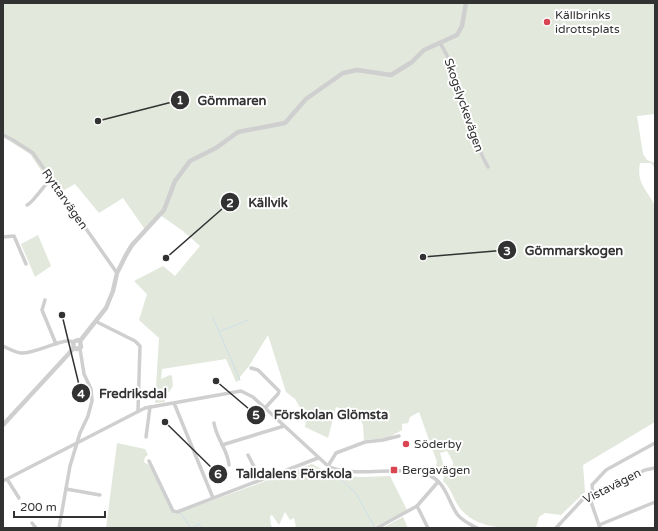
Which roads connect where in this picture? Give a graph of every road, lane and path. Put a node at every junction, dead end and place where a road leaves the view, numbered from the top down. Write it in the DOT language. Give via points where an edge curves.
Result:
graph roads {
  1 [pos="466,3"];
  2 [pos="440,43"];
  3 [pos="3,135"];
  4 [pos="488,168"];
  5 [pos="51,179"];
  6 [pos="27,205"];
  7 [pos="3,237"];
  8 [pos="26,264"];
  9 [pos="117,274"];
  10 [pos="45,300"];
  11 [pos="97,322"];
  12 [pos="80,341"];
  13 [pos="73,342"];
  14 [pos="56,344"];
  15 [pos="3,346"];
  16 [pos="74,348"];
  17 [pos="80,349"];
  18 [pos="251,368"];
  19 [pos="174,403"];
  20 [pos="150,407"];
  21 [pos="264,408"];
  22 [pos="138,411"];
  23 [pos="214,423"];
  24 [pos="3,424"];
  25 [pos="284,426"];
  26 [pos="399,436"];
  27 [pos="146,437"];
  28 [pos="78,442"];
  29 [pos="655,443"];
  30 [pos="222,445"];
  31 [pos="248,455"];
  32 [pos="318,458"];
  33 [pos="149,461"];
  34 [pos="229,465"];
  35 [pos="328,466"];
  36 [pos="655,468"];
  37 [pos="5,480"];
  38 [pos="261,480"];
  39 [pos="438,482"];
  40 [pos="66,489"];
  41 [pos="100,495"];
  42 [pos="591,496"];
  43 [pos="19,498"];
  44 [pos="213,498"];
  45 [pos="655,502"];
  46 [pos="417,506"];
  47 [pos="32,523"];
  48 [pos="600,526"];
  49 [pos="36,528"];
  50 [pos="59,528"];
  51 [pos="377,528"];
  52 [pos="428,528"];
  53 [pos="477,528"];
  54 [pos="556,528"];
  1 -- 2 [label="street" via="459,33 454,38"];
  2 -- 4 [label="street, Skogslyckevägen" via="453,66 472,128"];
  2 -- 9 [label="street" via="424,50 412,62 391,75 357,70 343,73 306,99 285,123 238,132 190,162 175,181 164,210 132,245"];
  3 -- 5 [label="street, Ryttarvägen" via="33,153"];
  5 -- 6 [label="street" via="31,204"];
  5 -- 9 [label="street, Ryttarvägen"];
  7 -- 8 [label="street" via="14,236"];
  9 -- 11 [label="street" via="110,300"];
  10 -- 14 [label="street" via="42,310"];
  11 -- 12 [label="street"];
  11 -- 22 [label="street" via="135,340 140,346"];
  12 -- 13 [label="street"];
  12 -- 17 [label="street"];
  13 -- 14 [label="street" via="66,340"];
  13 -- 16 [label="street"];
  14 -- 15 [label="street" via="25,353 14,352"];
  16 -- 17 [label="street"];
  16 -- 24 [label="street"];
  17 -- 28 [label="street" via="92,401"];
  18 -- 21 [label="street" via="258,370 279,391"];
  19 -- 20 [label="street"];
  19 -- 21 [label="street" via="239,391 246,392"];
  19 -- 44 [label="street"];
  20 -- 22 [label="street"];
  20 -- 27 [label="street"];
  21 -- 25 [label="street"];
  22 -- 28 [label="street"];
  23 -- 30 [label="street"];
  25 -- 30 [label="street"];
  25 -- 32 [label="street"];
  26 -- 35 [label="street" via="365,442 336,453"];
  28 -- 37 [label="street"];
  28 -- 40 [label="street"];
  29 -- 42 [label="street" via="606,470 592,485"];
  30 -- 34 [label="street" via="229,457"];
  31 -- 38 [label="street"];
  32 -- 35 [label="street"];
  32 -- 38 [label="street"];
  33 -- 44 [label="street" via="173,511 177,512"];
  35 -- 39 [label="street" via="350,471 419,472"];
  36 -- 42 [label="street, Vistavägen" via="645,470"];
  37 -- 43 [label="street"];
  38 -- 44 [label="street"];
  39 -- 46 [label="street"];
  39 -- 53 [label="street" via="446,490 459,516"];
  40 -- 41 [label="street"];
  40 -- 50 [label="street"];
  42 -- 48 [label="street"];
  42 -- 54 [label="street, Vistavägen" via="573,508"];
  45 -- 48 [label="street"];
  46 -- 51 [label="street"];
  46 -- 52 [label="street"];
  47 -- 49 [label="street"];
}
